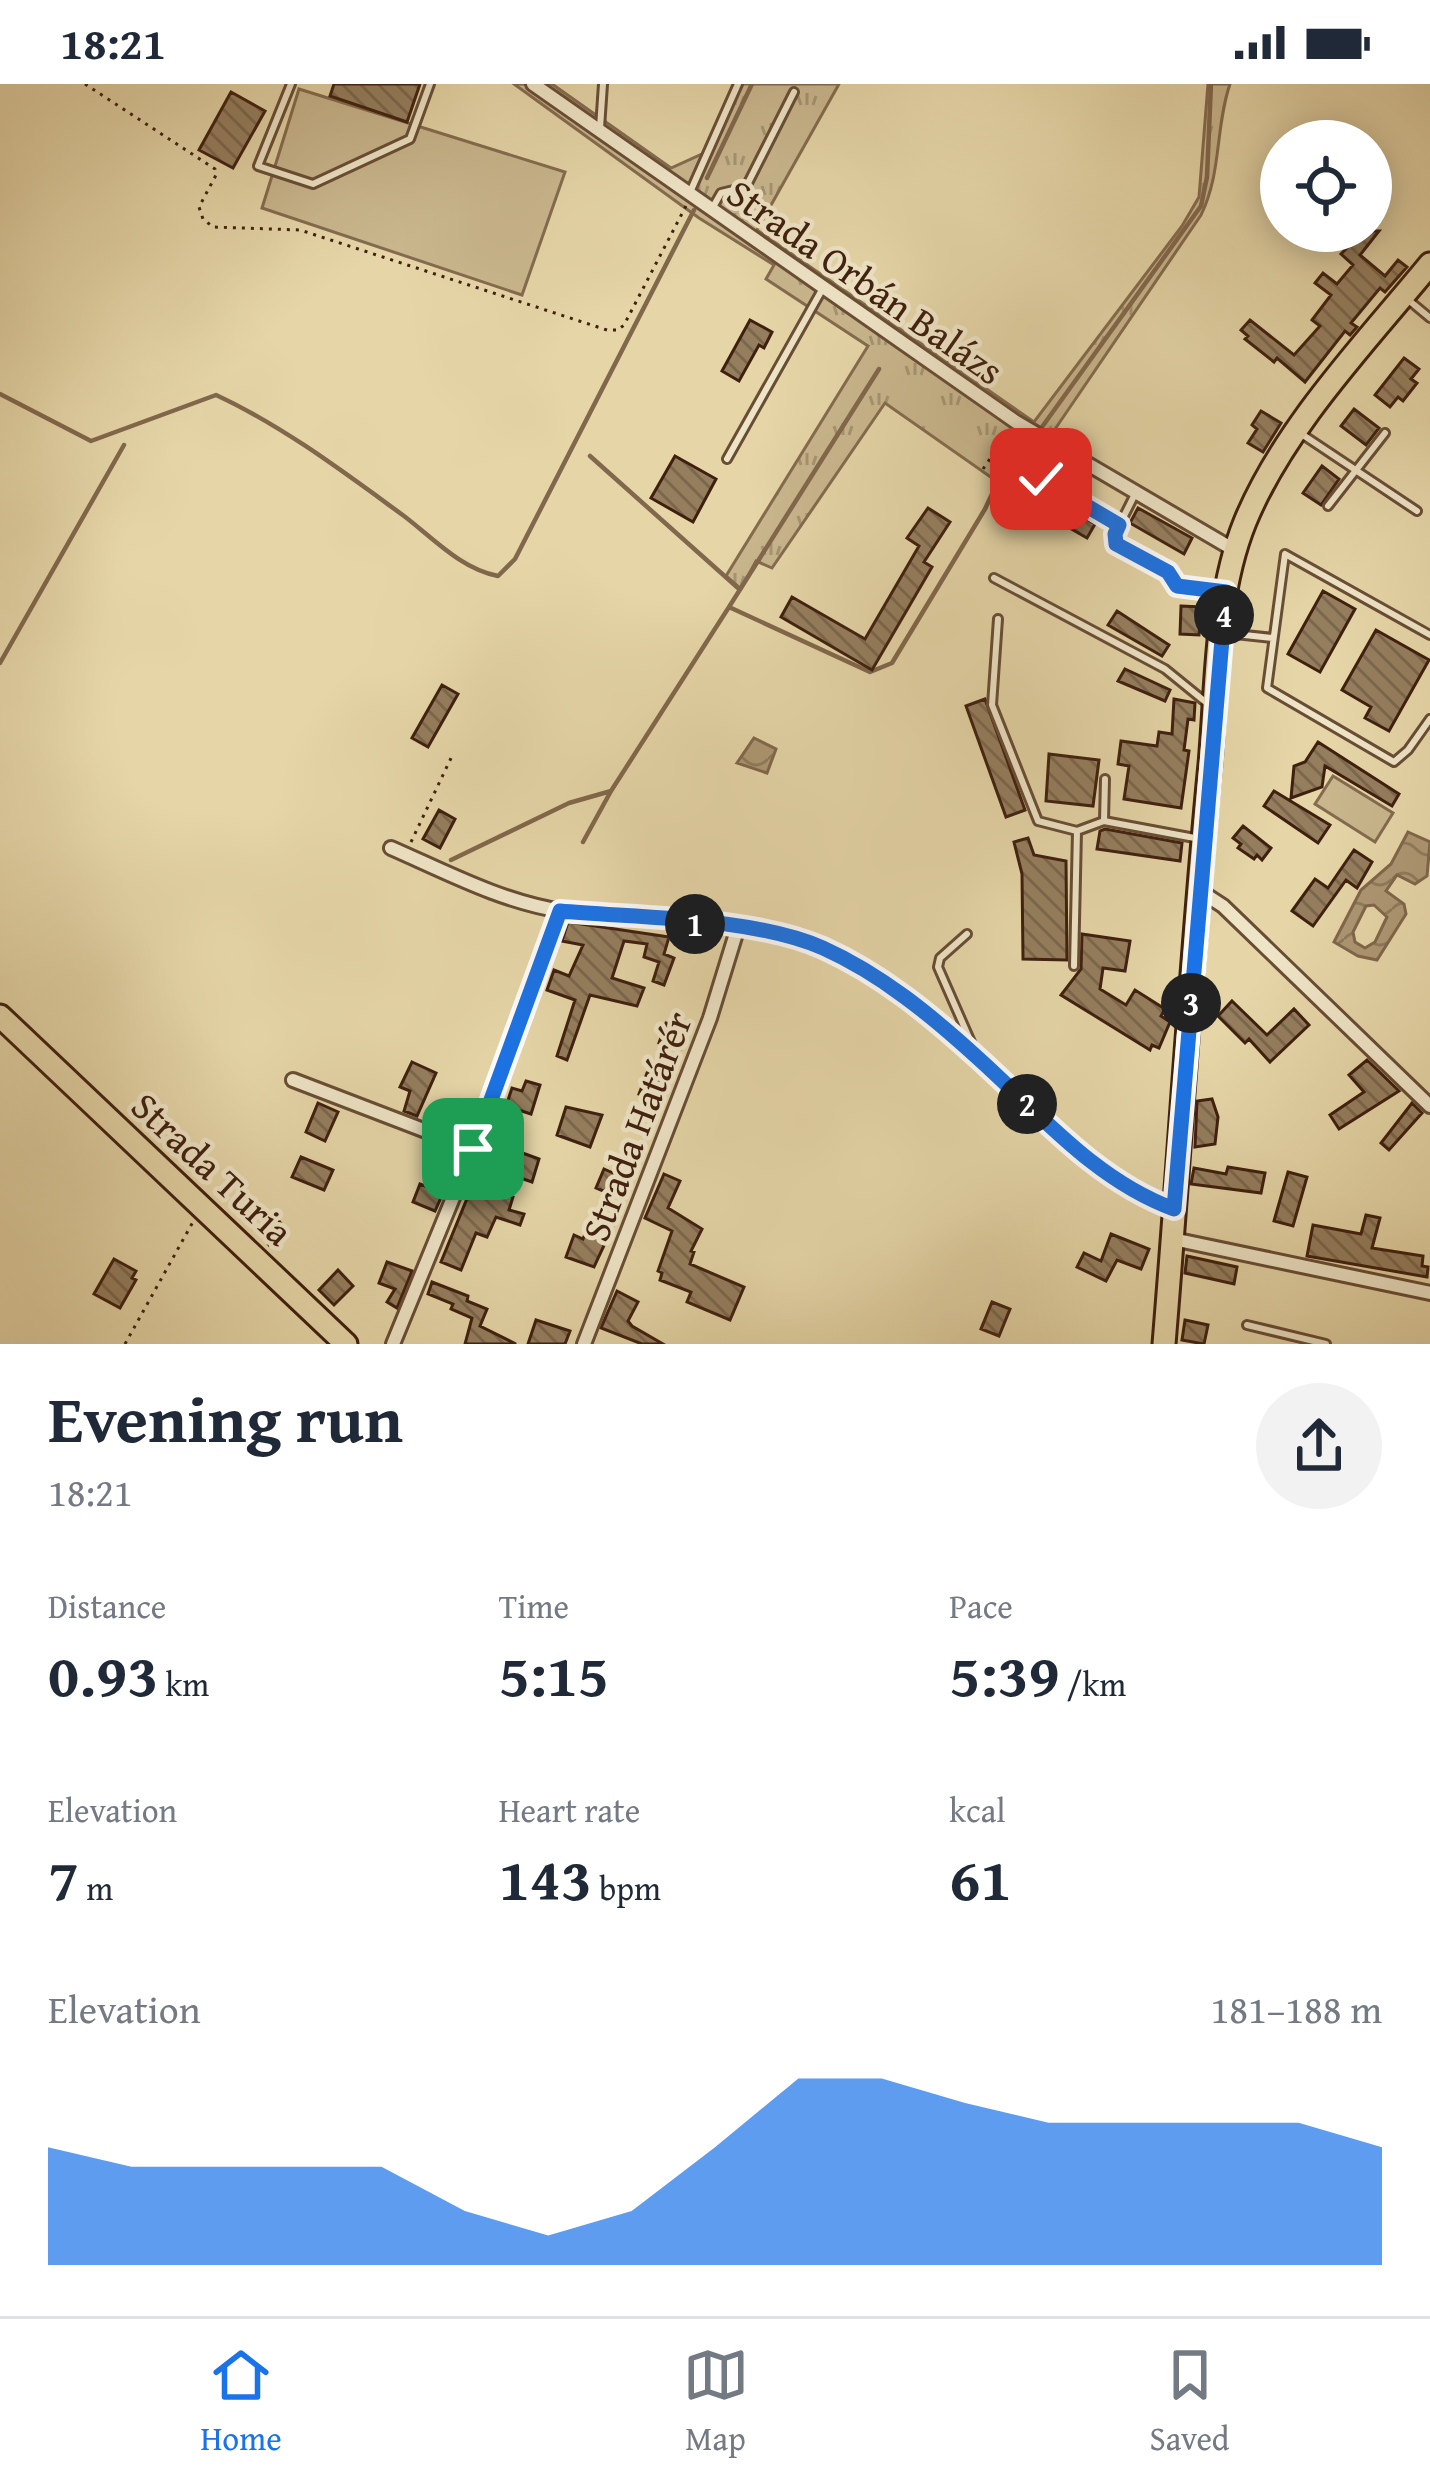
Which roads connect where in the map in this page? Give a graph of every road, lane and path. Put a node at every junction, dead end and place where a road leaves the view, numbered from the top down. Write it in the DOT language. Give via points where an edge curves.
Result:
graph roads {
  1 [pos="85,84"];
  2 [pos="291,84"];
  3 [pos="430,84"];
  4 [pos="533,84"];
  5 [pos="603,84"];
  6 [pos="738,84"];
  7 [pos="794,92"];
  8 [pos="600,131"];
  9 [pos="690,195"];
  10 [pos="711,210"];
  11 [pos="1430,264"];
  12 [pos="823,288"];
  13 [pos="1404,296"];
  14 [pos="1430,318"];
  15 [pos="1016,422"];
  16 [pos="1297,430"];
  17 [pos="1385,433"];
  18 [pos="727,459"];
  19 [pos="983,469"];
  20 [pos="1354,469"];
  21 [pos="1041,479"];
  22 [pos="1136,492"];
  23 [pos="1328,506"];
  24 [pos="1417,511"];
  25 [pos="1119,525"];
  26 [pos="1236,551"];
  27 [pos="994,578"];
  28 [pos="1226,592"];
  29 [pos="998,619"];
  30 [pos="1222,632"];
  31 [pos="1430,635"];
  32 [pos="1274,638"];
  33 [pos="1215,710"];
  34 [pos="1430,719"];
  35 [pos="452,756"];
  36 [pos="1106,778"];
  37 [pos="1104,820"];
  38 [pos="1077,831"];
  39 [pos="1203,840"];
  40 [pos="391,848"];
  41 [pos="409,856"];
  42 [pos="1200,891"];
  43 [pos="560,911"];
  44 [pos="738,927"];
  45 [pos="967,934"];
  46 [pos="1074,966"];
  47 [pos="0,1016"];
  48 [pos="978,1058"];
  49 [pos="293,1080"];
  50 [pos="1430,1106"];
  51 [pos="473,1149"];
  52 [pos="202,1207"];
  53 [pos="1174,1209"];
  54 [pos="1173,1239"];
  55 [pos="1430,1293"];
  56 [pos="1247,1325"];
  57 [pos="586,1343"];
  58 [pos="124,1344"];
  59 [pos="346,1344"];
  60 [pos="392,1344"];
  61 [pos="1164,1344"];
  62 [pos="1326,1344"];
  1 -- 9 [label="path" via="214,169 200,207 213,227 300,230 607,331 624,325"];
  2 -- 3 [label="lane" via="258,166 313,184 410,140"];
  4 -- 8 [label="street, Strada Orbán Balázs"];
  5 -- 8 [label="lane"];
  6 -- 9 [label="lane"];
  7 -- 10 [label="lane" via="746,187 721,194"];
  8 -- 9 [label="street, Strada Orbán Balázs"];
  9 -- 10 [label="street, Strada Orbán Balázs"];
  10 -- 12 [label="street, Strada Orbán Balázs"];
  11 -- 13 [label="main road"];
  12 -- 15 [label="street, Strada Orbán Balázs"];
  12 -- 18 [label="lane"];
  13 -- 14 [label="lane"];
  13 -- 16 [label="main road"];
  15 -- 19 [label="path"];
  15 -- 22 [label="street, Strada Orbán Balázs"];
  16 -- 20 [label="lane"];
  16 -- 26 [label="main road" via="1269,471"];
  17 -- 20 [label="lane"];
  20 -- 23 [label="lane"];
  20 -- 24 [label="lane"];
  21 -- 25 [label="lane"];
  22 -- 25 [label="lane"];
  22 -- 26 [label="street, Strada Orbán Balázs"];
  25 -- 28 [label="lane" via="1116,544 1168,572 1177,586"];
  26 -- 28 [label="main road"];
  27 -- 33 [label="lane" via="1165,669"];
  28 -- 30 [label="main road"];
  29 -- 38 [label="lane" via="992,705 1037,821"];
  30 -- 32 [label="lane"];
  30 -- 33 [label="main road"];
  31 -- 32 [label="lane" via="1286,554"];
  32 -- 34 [label="lane" via="1267,688 1394,761"];
  33 -- 39 [label="main road"];
  35 -- 41 [label="path"];
  36 -- 37 [label="lane"];
  37 -- 38 [label="lane"];
  37 -- 39 [label="lane"];
  38 -- 46 [label="lane"];
  39 -- 42 [label="main road"];
  40 -- 41 [label="street"];
  41 -- 43 [label="street"];
  42 -- 50 [label="street"];
  42 -- 53 [label="main road"];
  43 -- 44 [label="street"];
  43 -- 51 [label="street"];
  44 -- 48 [label="street" via="787,934 846,959"];
  44 -- 57 [label="street, Strada Határér"];
  45 -- 48 [label="lane" via="938,967"];
  47 -- 52 [label="main road, Strada Turia"];
  48 -- 53 [label="street" via="1075,1150"];
  49 -- 51 [label="street"];
  51 -- 60 [label="street"];
  52 -- 58 [label="path"];
  52 -- 59 [label="main road, Strada Turia"];
  53 -- 54 [label="main road"];
  54 -- 55 [label="street"];
  54 -- 61 [label="main road"];
  56 -- 62 [label="lane"];
}
